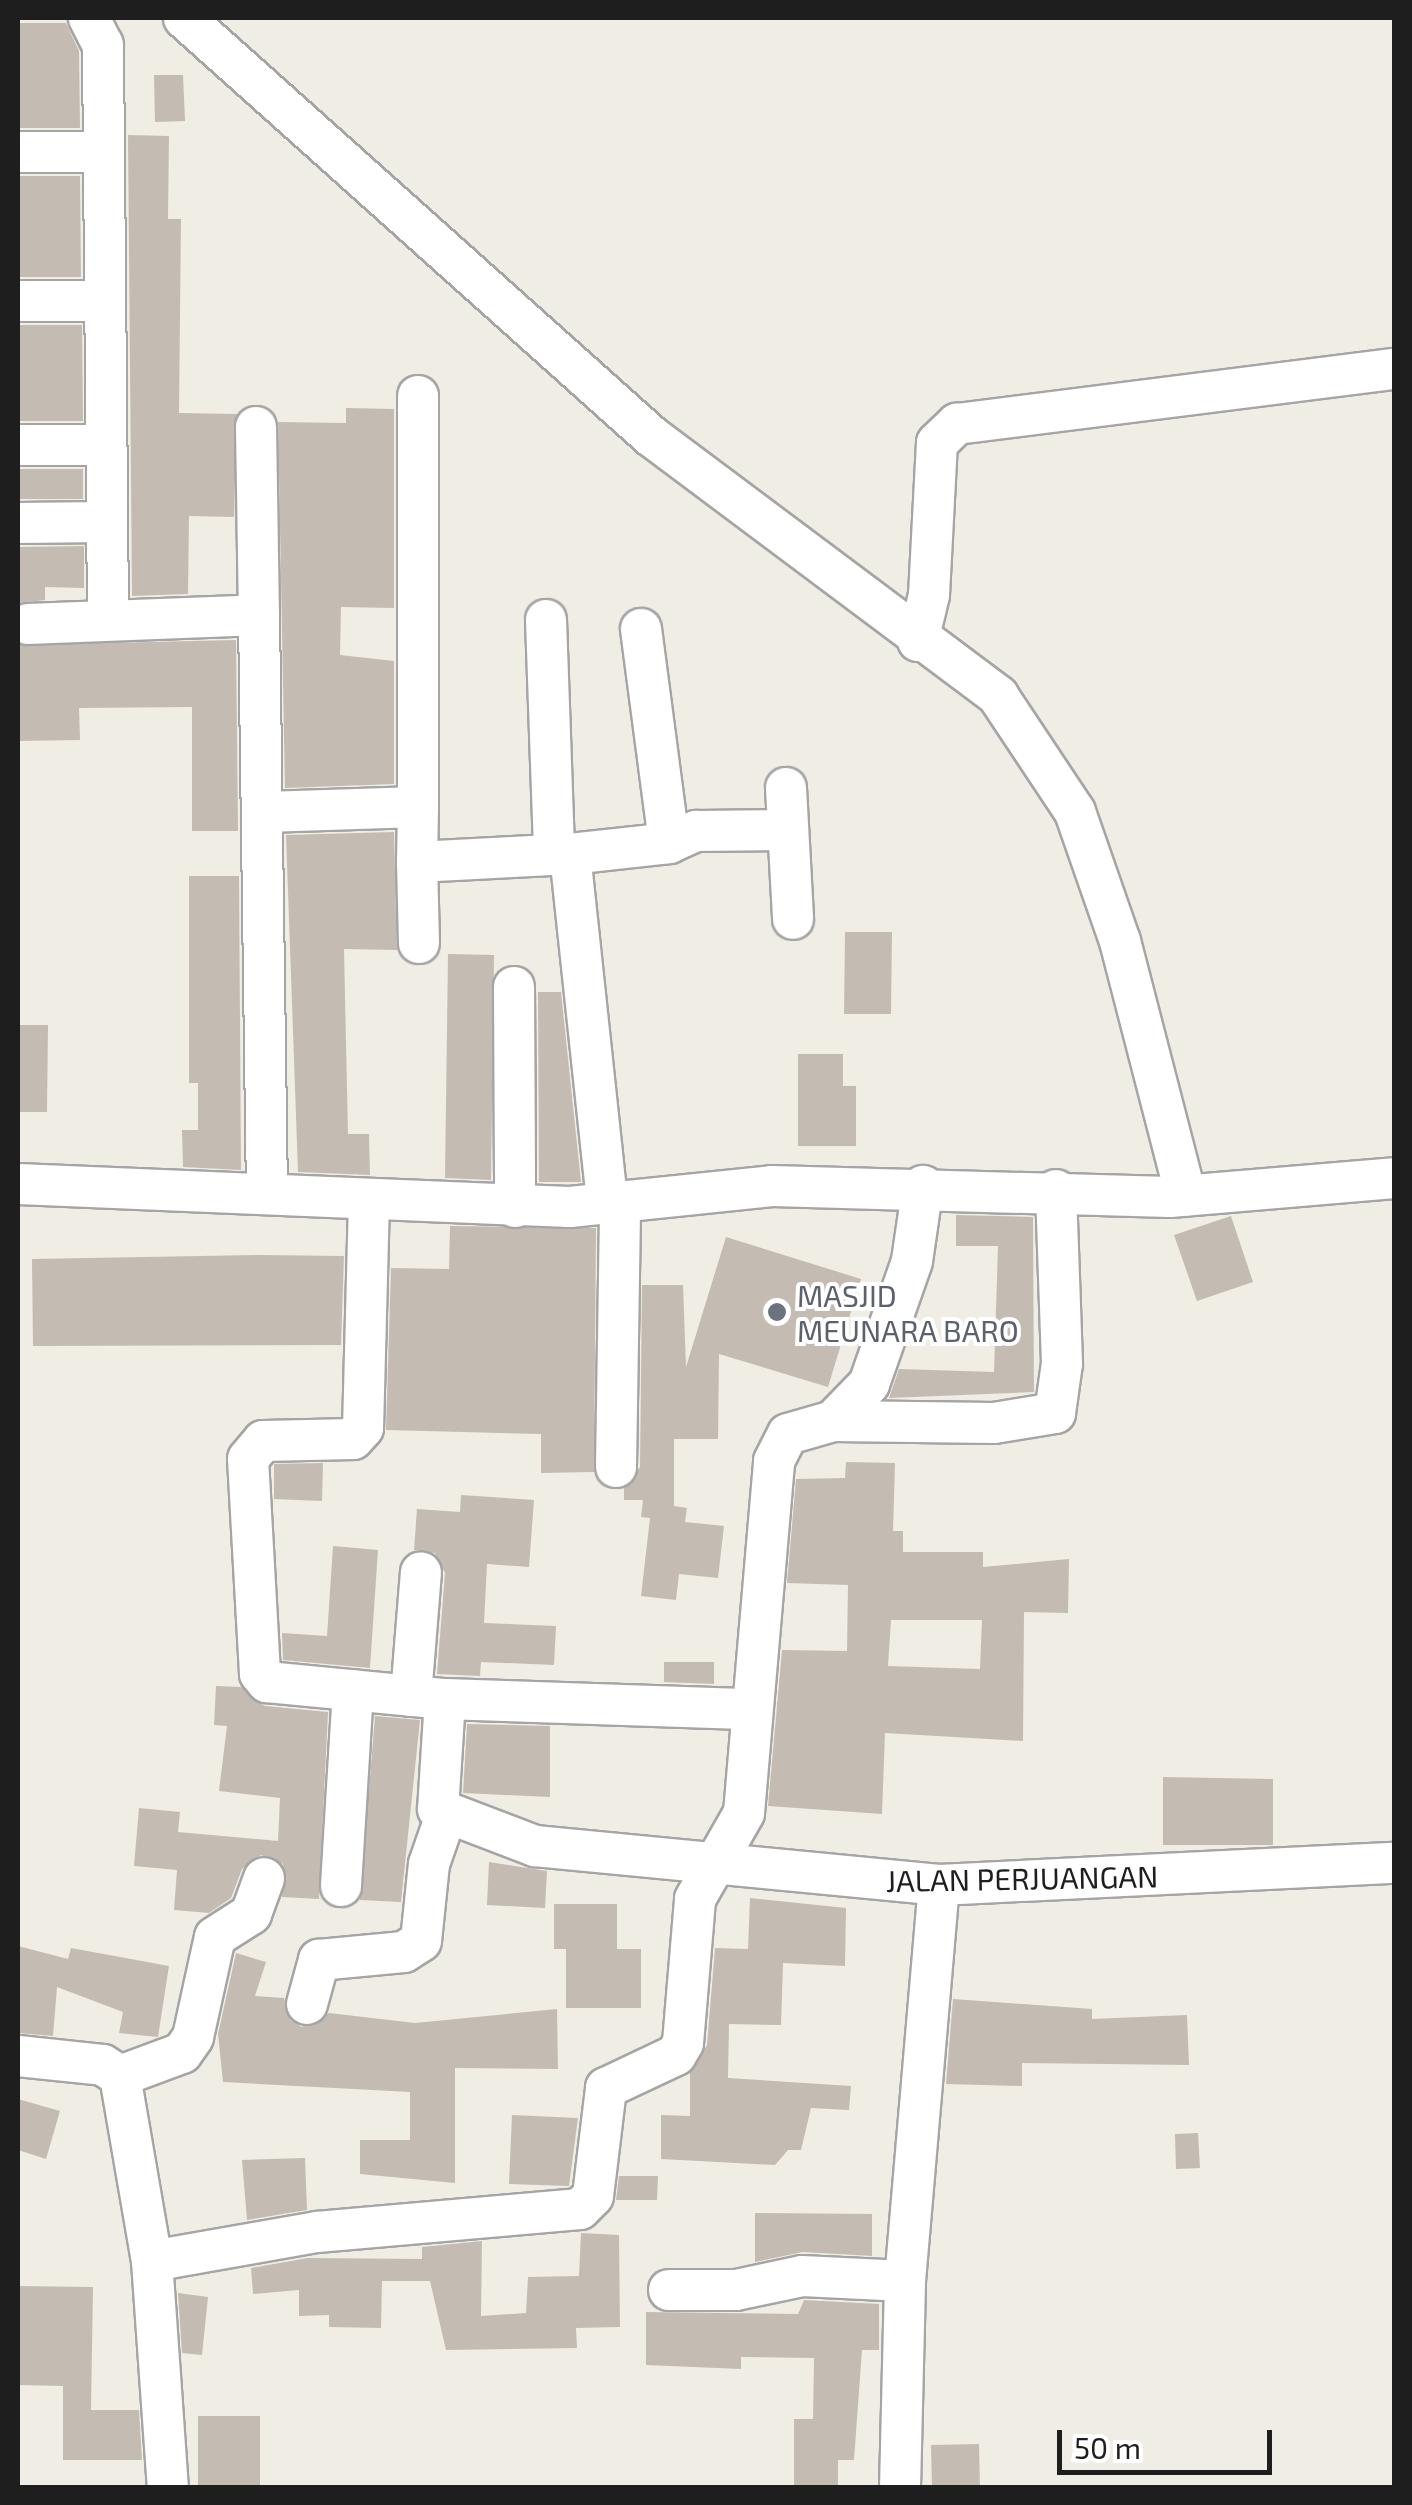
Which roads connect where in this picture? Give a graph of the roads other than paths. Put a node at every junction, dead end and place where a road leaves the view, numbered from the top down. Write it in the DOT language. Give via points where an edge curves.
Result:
graph roads {
  1 [pos="89,18"];
  2 [pos="184,18"];
  3 [pos="18,152"];
  4 [pos="103,152"];
  5 [pos="18,301"];
  6 [pos="104,301"];
  7 [pos="1394,370"];
  8 [pos="418,396"];
  9 [pos="256,427"];
  10 [pos="18,445"];
  11 [pos="105,445"];
  12 [pos="18,522"];
  13 [pos="107,522"];
  14 [pos="259,615"];
  15 [pos="108,618"];
  16 [pos="546,620"];
  17 [pos="28,624"];
  18 [pos="641,630"];
  19 [pos="918,641"];
  20 [pos="786,788"];
  21 [pos="418,807"];
  22 [pos="265,812"];
  23 [pos="787,830"];
  24 [pos="670,843"];
  25 [pos="562,853"];
  26 [pos="417,862"];
  27 [pos="793,919"];
  28 [pos="418,943"];
  29 [pos="514,987"];
  30 [pos="1394,1178"];
  31 [pos="18,1184"];
  32 [pos="923,1186"];
  33 [pos="1056,1190"];
  34 [pos="267,1192"];
  35 [pos="1166,1196"];
  36 [pos="369,1200"];
  37 [pos="613,1201"];
  38 [pos="515,1207"];
  39 [pos="833,1421"];
  40 [pos="616,1467"];
  41 [pos="422,1572"];
  42 [pos="353,1690"];
  43 [pos="428,1697"];
  44 [pos="751,1710"];
  45 [pos="445,1818"];
  46 [pos="1384,1862"];
  47 [pos="710,1864"];
  48 [pos="264,1878"];
  49 [pos="939,1885"];
  50 [pos="340,1886"];
  51 [pos="307,2004"];
  52 [pos="18,2056"];
  53 [pos="120,2076"];
  54 [pos="152,2262"];
  55 [pos="905,2282"];
  56 [pos="668,2290"];
  57 [pos="168,2488"];
  58 [pos="900,2488"];
  1 -- 4 [label="street" via="103,44"];
  2 -- 19 [label="street" via="651,436"];
  3 -- 4 [label="street"];
  4 -- 6 [label="street"];
  5 -- 6 [label="street"];
  6 -- 11 [label="street"];
  7 -- 19 [label="street" via="956,424 936,444 930,595"];
  8 -- 21 [label="street"];
  9 -- 14 [label="street"];
  10 -- 11 [label="street"];
  11 -- 13 [label="street"];
  12 -- 13 [label="street"];
  13 -- 15 [label="street"];
  14 -- 15 [label="street"];
  14 -- 22 [label="street"];
  15 -- 17 [label="street"];
  16 -- 25 [label="street"];
  18 -- 24 [label="street"];
  19 -- 35 [label="street" via="998,696 1075,812 1120,942"];
  20 -- 23 [label="street"];
  21 -- 22 [label="street"];
  21 -- 26 [label="street"];
  22 -- 34 [label="street"];
  23 -- 24 [label="street" via="696,832"];
  23 -- 27 [label="street"];
  24 -- 25 [label="street"];
  25 -- 26 [label="street"];
  25 -- 37 [label="street"];
  26 -- 28 [label="street"];
  29 -- 38 [label="street"];
  30 -- 35 [label="street"];
  31 -- 34 [label="street"];
  32 -- 33 [label="street"];
  32 -- 37 [label="street" via="772,1186"];
  32 -- 39 [label="street" via="891,1335 868,1384"];
  33 -- 35 [label="street"];
  33 -- 39 [label="street" via="1062,1363 1055,1414 994,1424"];
  34 -- 36 [label="street"];
  36 -- 38 [label="street"];
  36 -- 42 [label="street" via="363,1428 354,1438 263,1441 248,1460 260,1674 267,1682"];
  37 -- 38 [label="street"];
  37 -- 40 [label="street"];
  39 -- 44 [label="street" via="788,1434 774,1461"];
  41 -- 43 [label="street"];
  42 -- 43 [label="street"];
  42 -- 50 [label="street"];
  43 -- 44 [label="street"];
  43 -- 45 [label="street" via="436,1796"];
  44 -- 47 [label="street" via="744,1813 733,1843"];
  45 -- 47 [label="street, JALAN PERJUANGAN" via="535,1846"];
  45 -- 51 [label="street" via="430,1864 422,1941 404,1952 319,1960"];
  46 -- 49 [label="street, JALAN PERJUANGAN" via="1335,1871"];
  47 -- 49 [label="street, JALAN PERJUANGAN"];
  47 -- 54 [label="street" via="695,1899 683,2043 676,2055 606,2088 599,2173 580,2209 317,2232"];
  48 -- 53 [label="street" via="251,1914 215,1936 182,2053"];
  49 -- 55 [label="street"];
  52 -- 53 [label="street" via="102,2065"];
  53 -- 54 [label="street"];
  54 -- 57 [label="street"];
  55 -- 56 [label="street" via="802,2276 736,2290"];
  55 -- 58 [label="street"];
}
